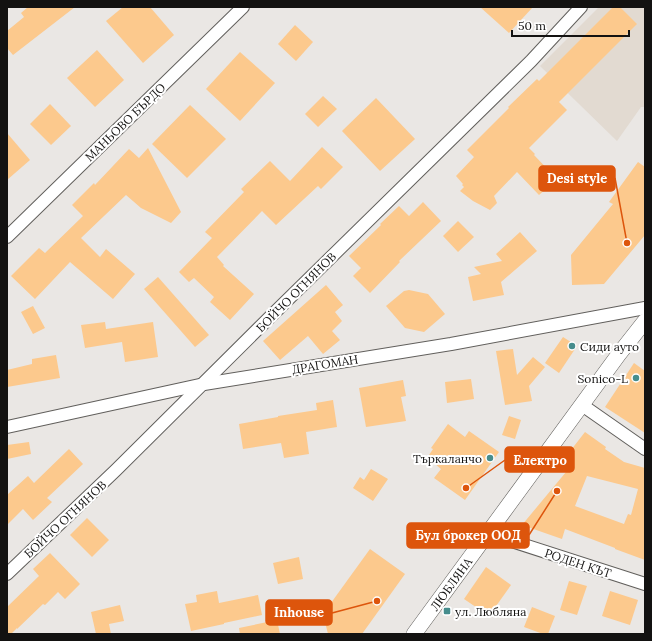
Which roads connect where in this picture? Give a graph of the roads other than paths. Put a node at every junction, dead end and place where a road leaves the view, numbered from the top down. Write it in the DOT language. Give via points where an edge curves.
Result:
graph roads {
  1 [pos="243,7"];
  2 [pos="581,7"];
  3 [pos="7,237"];
  4 [pos="645,308"];
  5 [pos="645,321"];
  6 [pos="204,384"];
  7 [pos="582,405"];
  8 [pos="7,427"];
  9 [pos="645,449"];
  10 [pos="488,533"];
  11 [pos="7,574"];
  12 [pos="645,584"];
  13 [pos="414,634"];
  1 -- 3 [label="street, МАНЬОВО БЪРДО"];
  2 -- 6 [label="street, БОЙЧО ОГНЯНОВ" via="531,61"];
  4 -- 6 [label="street, ДРАГОМАН" via="451,344"];
  5 -- 7 [label="street, ЛЮБЛЯНА"];
  6 -- 8 [label="street, ДРАГОМАН"];
  6 -- 11 [label="street, БОЙЧО ОГНЯНОВ"];
  7 -- 9 [label="street"];
  7 -- 10 [label="street, ЛЮБЛЯНА"];
  10 -- 12 [label="street, РОДЕН КЪТ"];
  10 -- 13 [label="street, ЛЮБЛЯНА"];
}
